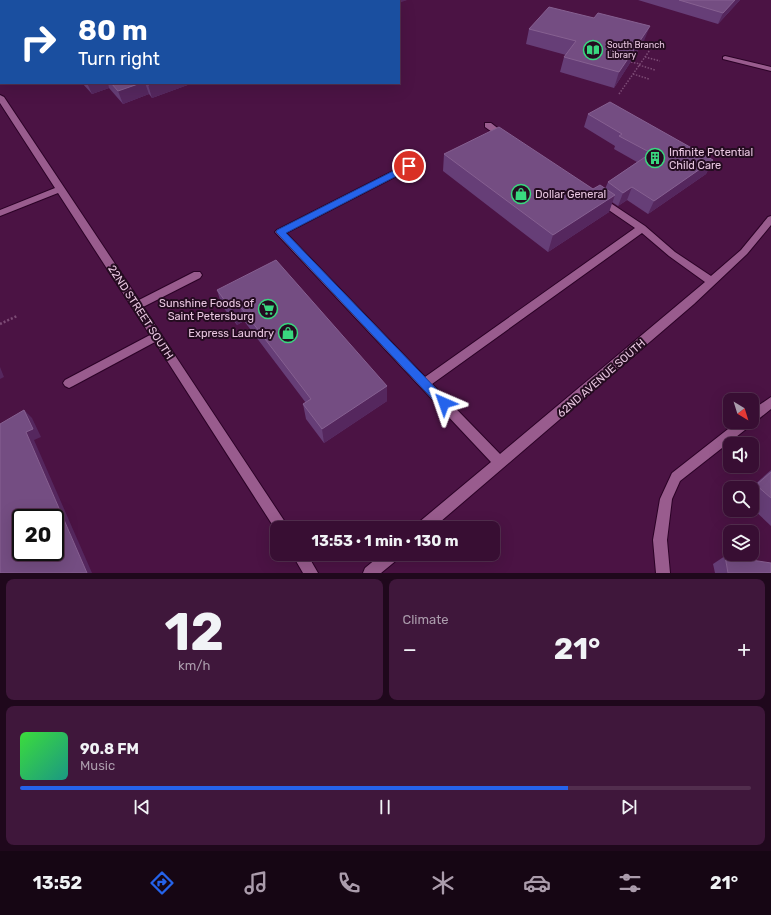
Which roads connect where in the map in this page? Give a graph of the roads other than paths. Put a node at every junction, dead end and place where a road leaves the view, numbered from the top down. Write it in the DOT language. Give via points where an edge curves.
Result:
graph roads {
  1 [pos="725,58"];
  2 [pos="771,69"];
  3 [pos="0,97"];
  4 [pos="488,126"];
  5 [pos="514,143"];
  6 [pos="409,166"];
  7 [pos="61,189"];
  8 [pos="591,194"];
  9 [pos="0,213"];
  10 [pos="771,219"];
  11 [pos="642,228"];
  12 [pos="197,275"];
  13 [pos="711,281"];
  14 [pos="137,306"];
  15 [pos="157,336"];
  16 [pos="69,383"];
  17 [pos="425,383"];
  18 [pos="771,402"];
  19 [pos="759,411"];
  20 [pos="737,429"];
  21 [pos="500,463"];
  22 [pos="277,521"];
  23 [pos="431,521"];
  24 [pos="303,561"];
  25 [pos="385,561"];
  26 [pos="311,573"];
  27 [pos="370,573"];
  28 [pos="663,573"];
  1 -- 2 [label="street"];
  3 -- 7 [label="street, 22ND STREET SOUTH"];
  4 -- 5 [label="street"];
  6 -- 17 [label="street" via="280,232"];
  7 -- 9 [label="street"];
  7 -- 14 [label="street, 22ND STREET SOUTH"];
  8 -- 11 [label="street"];
  10 -- 13 [label="street, 62ND AVENUE SOUTH" via="744,252"];
  11 -- 13 [label="street" via="672,254"];
  11 -- 17 [label="street"];
  12 -- 14 [label="street"];
  13 -- 21 [label="street, 62ND AVENUE SOUTH"];
  14 -- 15 [label="street, 22ND STREET SOUTH"];
  15 -- 16 [label="street"];
  15 -- 22 [label="street, 22ND STREET SOUTH"];
  17 -- 21 [label="street"];
  18 -- 19 [label="street"];
  20 -- 28 [label="street" via="676,477 666,499 660,540"];
  21 -- 23 [label="street, 62ND AVENUE SOUTH"];
  24 -- 26 [label="street"];
  25 -- 27 [label="street"];
}
